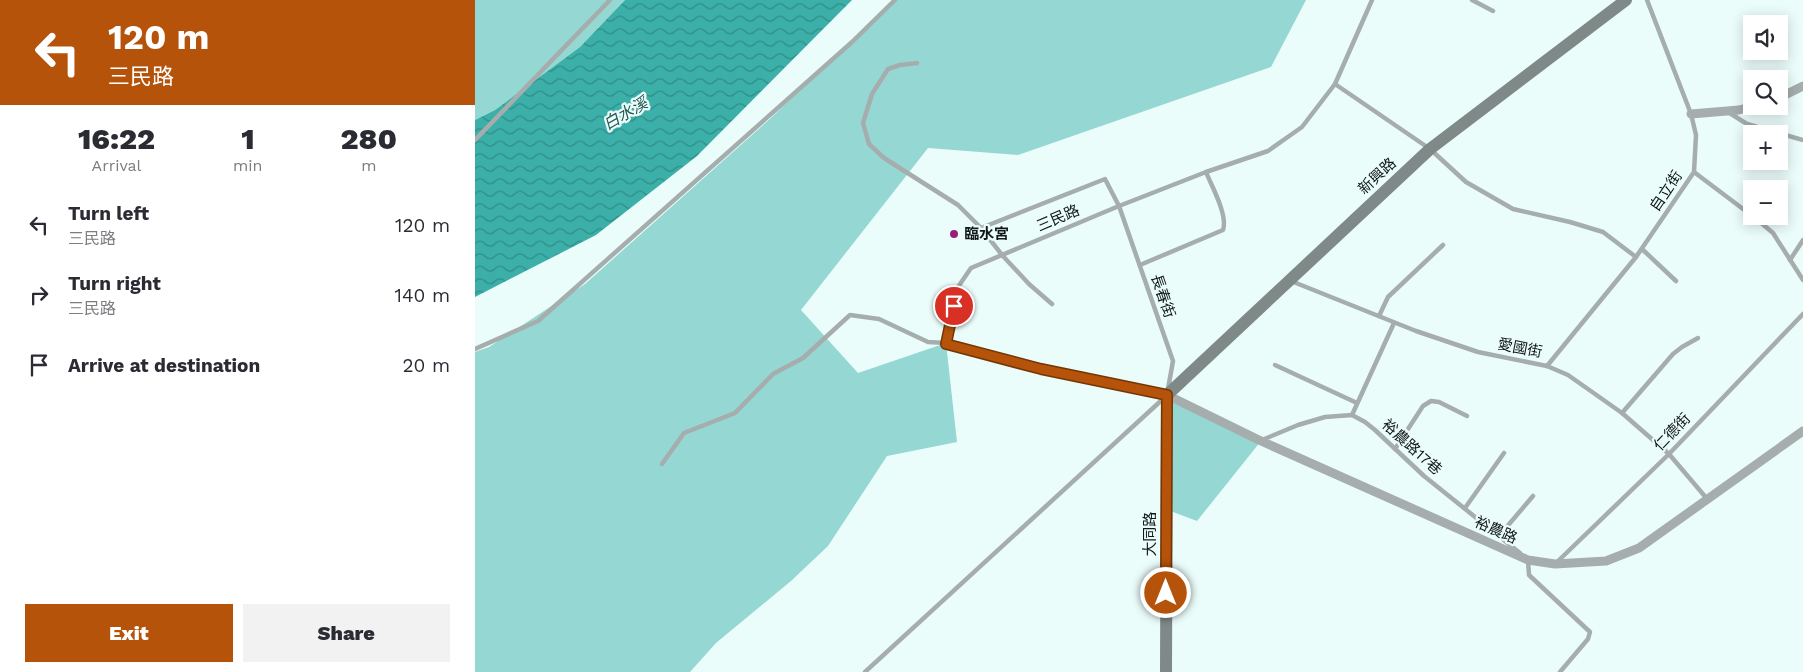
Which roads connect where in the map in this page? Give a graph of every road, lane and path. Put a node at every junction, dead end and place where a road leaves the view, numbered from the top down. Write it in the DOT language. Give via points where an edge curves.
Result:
graph roads {
  1 [pos="610,0"];
  2 [pos="895,0"];
  3 [pos="1372,0"];
  4 [pos="1472,0"];
  5 [pos="1626,0"];
  6 [pos="1647,0"];
  7 [pos="1493,11"];
  8 [pos="917,63"];
  9 [pos="1335,84"];
  10 [pos="1803,86"];
  11 [pos="1788,94"];
  12 [pos="1743,108"];
  13 [pos="1726,111"];
  14 [pos="1691,114"];
  15 [pos="475,140"];
  16 [pos="1803,140"];
  17 [pos="1430,149"];
  18 [pos="1206,172"];
  19 [pos="1694,172"];
  20 [pos="1119,206"];
  21 [pos="1743,209"];
  22 [pos="1763,225"];
  23 [pos="981,228"];
  24 [pos="1803,240"];
  25 [pos="1443,245"];
  26 [pos="1642,249"];
  27 [pos="1002,255"];
  28 [pos="1636,257"];
  29 [pos="1790,260"];
  30 [pos="1139,265"];
  31 [pos="1290,280"];
  32 [pos="1803,280"];
  33 [pos="1676,281"];
  34 [pos="1052,304"];
  35 [pos="1803,314"];
  36 [pos="1379,316"];
  37 [pos="1394,323"];
  38 [pos="1698,338"];
  39 [pos="946,344"];
  40 [pos="475,348"];
  41 [pos="1275,365"];
  42 [pos="1547,366"];
  43 [pos="1167,395"];
  44 [pos="1357,403"];
  45 [pos="1622,413"];
  46 [pos="1352,415"];
  47 [pos="1467,416"];
  48 [pos="1803,431"];
  49 [pos="1261,441"];
  50 [pos="1395,449"];
  51 [pos="1504,453"];
  52 [pos="1669,454"];
  53 [pos="662,464"];
  54 [pos="1533,496"];
  55 [pos="1708,500"];
  56 [pos="1465,508"];
  57 [pos="1499,536"];
  58 [pos="1528,560"];
  59 [pos="1555,564"];
  60 [pos="865,672"];
  61 [pos="1166,672"];
  62 [pos="1560,672"];
  1 -- 15 [label="lane"];
  2 -- 40 [label="lane" via="538,321"];
  3 -- 9 [label="lane, 三民路"];
  4 -- 7 [label="lane"];
  5 -- 17 [label="street, 新興路"];
  6 -- 14 [label="lane, 自立街"];
  8 -- 23 [label="lane" via="888,69 872,94 863,123 869,144 884,158 958,205"];
  9 -- 17 [label="lane"];
  9 -- 18 [label="lane, 三民路" via="1302,127 1268,151"];
  10 -- 11 [label="street"];
  12 -- 13 [label="street"];
  13 -- 14 [label="street"];
  13 -- 16 [label="lane" via="1747,124"];
  14 -- 19 [label="lane, 自立街" via="1696,135"];
  17 -- 28 [label="lane" via="1466,182 1513,210 1603,232"];
  17 -- 31 [label="street, 新興路"];
  18 -- 20 [label="lane, 三民路"];
  18 -- 30 [label="lane" via="1223,214 1223,230"];
  19 -- 21 [label="lane"];
  19 -- 26 [label="lane, 自立街"];
  20 -- 23 [label="lane, 長春街" via="1105,179"];
  20 -- 27 [label="lane, 三民路"];
  20 -- 30 [label="lane, 長春街"];
  22 -- 29 [label="lane" via="1773,233"];
  23 -- 27 [label="lane"];
  24 -- 29 [label="lane"];
  25 -- 36 [label="lane" via="1388,297"];
  26 -- 28 [label="lane, 自立街"];
  26 -- 33 [label="lane"];
  27 -- 34 [label="lane"];
  27 -- 39 [label="lane, 三民路" via="971,268 958,287"];
  28 -- 42 [label="lane, 自立街"];
  29 -- 32 [label="lane"];
  30 -- 43 [label="lane, 長春街" via="1173,361"];
  31 -- 36 [label="lane, 愛國街"];
  31 -- 43 [label="street, 新興路"];
  35 -- 52 [label="lane, 仁德街"];
  36 -- 37 [label="lane, 愛國街"];
  37 -- 42 [label="lane, 愛國街" via="1478,352"];
  37 -- 44 [label="lane"];
  38 -- 45 [label="lane" via="1673,354"];
  39 -- 43 [label="lane" via="1041,369"];
  39 -- 53 [label="lane" via="928,342 879,319 850,315 803,358 773,374 735,413 684,432"];
  41 -- 44 [label="lane"];
  42 -- 45 [label="lane, 愛國街" via="1568,375"];
  43 -- 49 [label="street, 裕農路"];
  43 -- 60 [label="lane"];
  43 -- 61 [label="street, 大同路"];
  44 -- 46 [label="lane"];
  45 -- 52 [label="lane, 愛國街"];
  46 -- 49 [label="lane" via="1325,417"];
  46 -- 50 [label="lane, 裕農路17巷" via="1365,422"];
  47 -- 50 [label="lane" via="1431,401 1423,406"];
  48 -- 55 [label="street, 裕農路"];
  49 -- 58 [label="street, 裕農路"];
  50 -- 56 [label="lane, 裕農路17巷"];
  51 -- 56 [label="lane"];
  52 -- 55 [label="lane, 愛國街"];
  52 -- 59 [label="lane, 仁德街"];
  54 -- 57 [label="lane"];
  55 -- 59 [label="street, 裕農路" via="1639,548 1606,561"];
  56 -- 57 [label="lane, 裕農路17巷"];
  57 -- 58 [label="lane, 裕農路17巷"];
  58 -- 59 [label="street, 裕農路"];
  58 -- 62 [label="lane" via="1529,575 1589,632 1588,639"];
}
